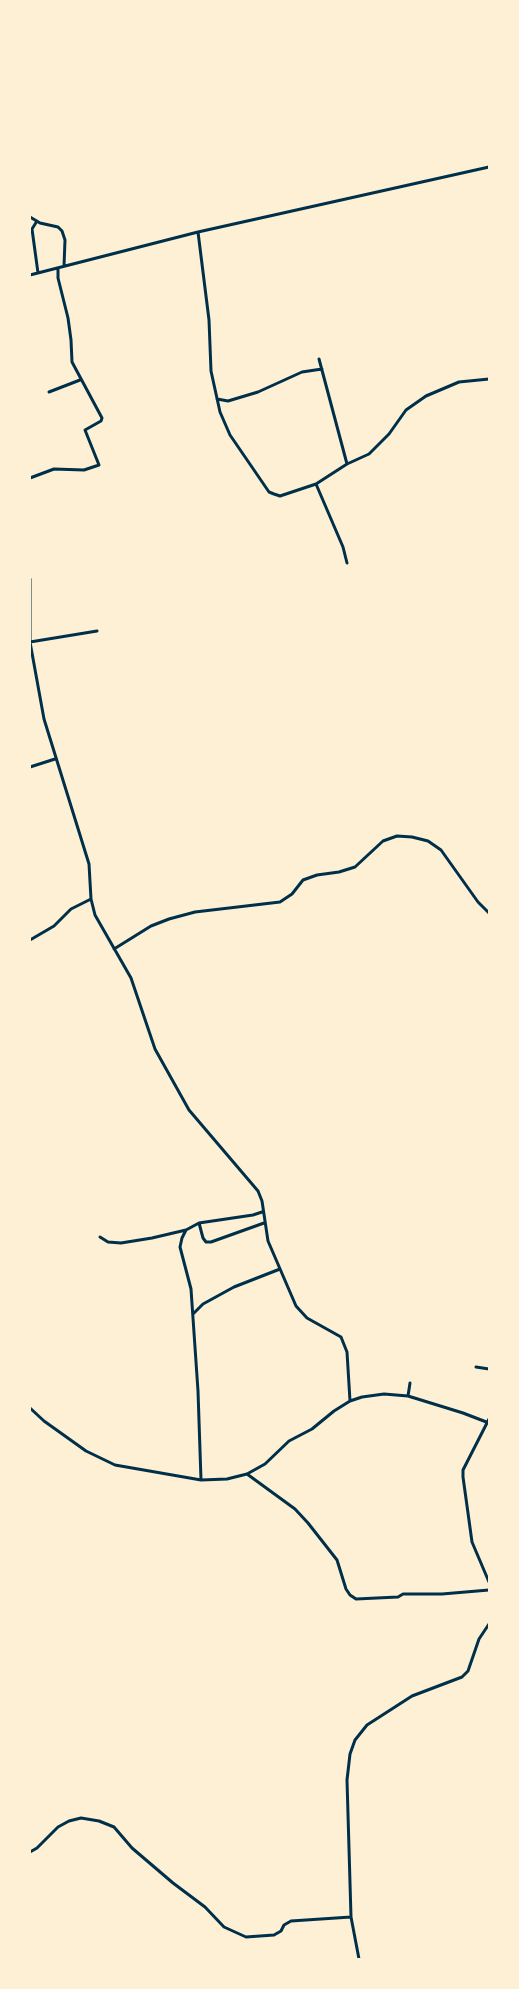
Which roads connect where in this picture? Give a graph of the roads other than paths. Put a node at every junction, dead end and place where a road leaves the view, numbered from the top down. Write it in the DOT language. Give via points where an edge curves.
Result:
graph roads {
  1 [pos="489,167"];
  2 [pos="30,217"];
  3 [pos="37,221"];
  4 [pos="198,232"];
  5 [pos="64,266"];
  6 [pos="58,268"];
  7 [pos="38,273"];
  8 [pos="30,275"];
  9 [pos="320,359"];
  10 [pos="322,369"];
  11 [pos="489,379"];
  12 [pos="80,380"];
  13 [pos="49,392"];
  14 [pos="217,399"];
  15 [pos="347,464"];
  16 [pos="30,478"];
  17 [pos="316,484"];
  18 [pos="347,563"];
  19 [pos="30,578"];
  20 [pos="97,631"];
  21 [pos="30,642"];
  22 [pos="55,759"];
  23 [pos="30,767"];
  24 [pos="91,899"];
  25 [pos="489,913"];
  26 [pos="30,940"];
  27 [pos="114,949"];
  28 [pos="262,1212"];
  29 [pos="199,1223"];
  30 [pos="264,1224"];
  31 [pos="186,1230"];
  32 [pos="100,1237"];
  33 [pos="280,1269"];
  34 [pos="193,1314"];
  35 [pos="476,1367"];
  36 [pos="489,1369"];
  37 [pos="410,1382"];
  38 [pos="408,1396"];
  39 [pos="350,1401"];
  40 [pos="30,1408"];
  41 [pos="488,1421"];
  42 [pos="247,1474"];
  43 [pos="201,1480"];
  44 [pos="489,1582"];
  45 [pos="489,1590"];
  46 [pos="489,1624"];
  47 [pos="30,1852"];
  48 [pos="351,1917"];
  49 [pos="359,1959"];
  1 -- 4 [label="street"];
  2 -- 3 [label="street"];
  3 -- 5 [label="street" via="62,231"];
  3 -- 7 [label="street" via="32,229"];
  4 -- 5 [label="street"];
  4 -- 14 [label="street" via="210,320 211,371"];
  5 -- 6 [label="street"];
  6 -- 7 [label="street"];
  6 -- 12 [label="street" via="68,318 72,362"];
  7 -- 8 [label="street"];
  9 -- 10 [label="street"];
  10 -- 14 [label="street" via="302,372 258,392 228,401"];
  10 -- 15 [label="street"];
  11 -- 15 [label="street" via="460,382 426,396 406,410 369,454"];
  12 -- 13 [label="street"];
  12 -- 16 [label="street" via="102,418 86,430 99,465 84,470 54,469"];
  14 -- 17 [label="street" via="230,435 269,492 280,496"];
  15 -- 17 [label="street"];
  17 -- 18 [label="street"];
  19 -- 21 [label="street"];
  20 -- 21 [label="street"];
  21 -- 22 [label="street"];
  22 -- 23 [label="street"];
  22 -- 24 [label="street" via="89,864"];
  24 -- 26 [label="street" via="71,909 54,926"];
  24 -- 27 [label="street" via="95,915"];
  25 -- 27 [label="street" via="441,850 428,841 397,836 384,841 355,867 303,880 292,894 280,902 195,912 169,919"];
  27 -- 28 [label="street" via="130,978 155,1049 189,1110 254,1186 260,1196"];
  28 -- 29 [label="street"];
  28 -- 30 [label="street"];
  29 -- 30 [label="street" via="206,1242"];
  29 -- 31 [label="street"];
  30 -- 33 [label="street"];
  31 -- 32 [label="street" via="121,1243 108,1242"];
  31 -- 34 [label="street" via="180,1247 191,1289"];
  33 -- 34 [label="street" via="234,1287 203,1304"];
  33 -- 39 [label="street" via="296,1306 307,1318 341,1337 347,1352"];
  34 -- 43 [label="street"];
  35 -- 36 [label="street"];
  37 -- 38 [label="street"];
  38 -- 39 [label="street" via="384,1394"];
  38 -- 41 [label="street"];
  39 -- 42 [label="street" via="312,1429 289,1441 265,1464"];
  40 -- 43 [label="street" via="86,1451 115,1465"];
  41 -- 44 [label="street" via="463,1470 463,1477 472,1542"];
  42 -- 43 [label="street"];
  42 -- 45 [label="street" via="295,1509 308,1523 338,1560 346,1589 356,1599"];
  46 -- 48 [label="street" via="479,1639 468,1671 462,1677 412,1696 367,1725 355,1740 347,1780"];
  47 -- 48 [label="street" via="58,1827 70,1821 81,1818 99,1821 114,1827 132,1848 205,1907 224,1927 246,1937 274,1936 291,1921"];
  48 -- 49 [label="street"];
}
